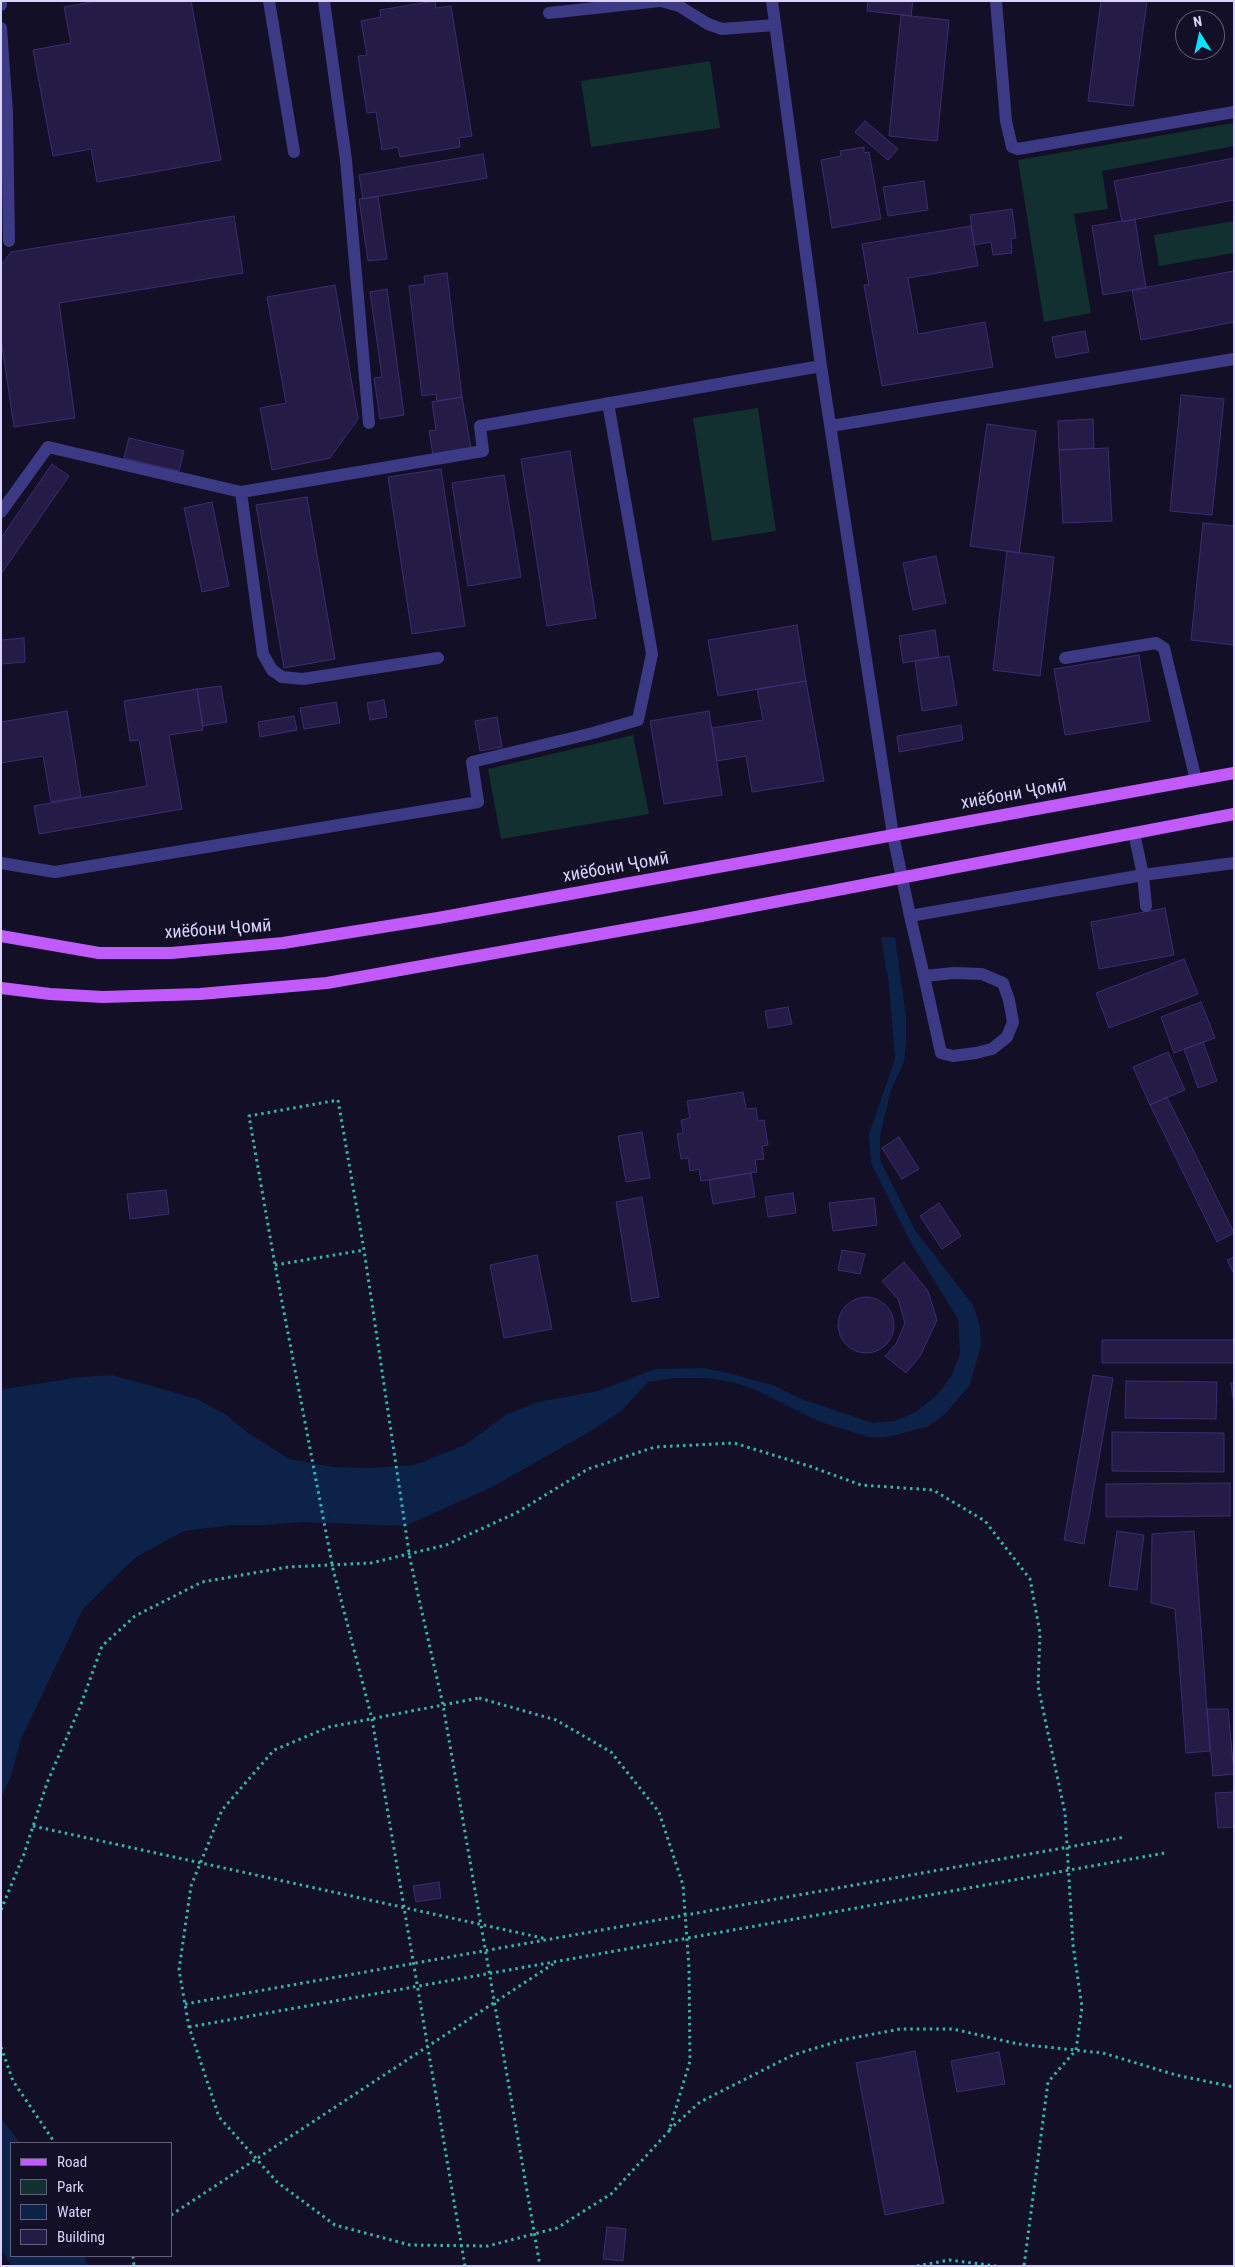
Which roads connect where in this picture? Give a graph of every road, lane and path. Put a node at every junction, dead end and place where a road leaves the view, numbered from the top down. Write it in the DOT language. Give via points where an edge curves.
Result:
graph roads {
  1 [pos="1,1"];
  2 [pos="269,1"];
  3 [pos="324,1"];
  4 [pos="660,1"];
  5 [pos="772,1"];
  6 [pos="996,1"];
  7 [pos="1,5"];
  8 [pos="550,13"];
  9 [pos="775,25"];
  10 [pos="1,28"];
  11 [pos="1234,112"];
  12 [pos="294,152"];
  13 [pos="9,241"];
  14 [pos="1234,359"];
  15 [pos="821,366"];
  16 [pos="608,403"];
  17 [pos="369,423"];
  18 [pos="832,426"];
  19 [pos="241,492"];
  20 [pos="1,512"];
  21 [pos="438,658"];
  22 [pos="1065,658"];
  23 [pos="1234,773"];
  24 [pos="1196,780"];
  25 [pos="1234,814"];
  26 [pos="1134,833"];
  27 [pos="893,835"];
  28 [pos="1,863"];
  29 [pos="1234,863"];
  30 [pos="1143,875"];
  31 [pos="903,878"];
  32 [pos="1146,906"];
  33 [pos="910,916"];
  34 [pos="1,936"];
  35 [pos="924,976"];
  36 [pos="1,988"];
  37 [pos="364,1250"];
  38 [pos="275,1265"];
  39 [pos="442,1705"];
  40 [pos="372,1719"];
  41 [pos="33,1826"];
  42 [pos="1125,1837"];
  43 [pos="1067,1847"];
  44 [pos="1165,1853"];
  45 [pos="200,1863"];
  46 [pos="1068,1870"];
  47 [pos="404,1908"];
  48 [pos="1,1910"];
  49 [pos="685,1915"];
  50 [pos="481,1925"];
  51 [pos="687,1939"];
  52 [pos="549,1940"];
  53 [pos="485,1951"];
  54 [pos="555,1962"];
  55 [pos="413,1964"];
  56 [pos="489,1974"];
  57 [pos="417,1987"];
  58 [pos="494,2002"];
  59 [pos="185,2004"];
  60 [pos="189,2028"];
  61 [pos="428,2046"];
  62 [pos="1,2047"];
  63 [pos="1076,2050"];
  64 [pos="1234,2087"];
  65 [pos="669,2131"];
  66 [pos="54,2142"];
  67 [pos="256,2159"];
  68 [pos="172,2214"];
  69 [pos="534,2234"];
  70 [pos="462,2246"];
  71 [pos="465,2266"];
  72 [pos="540,2266"];
  73 [pos="917,2266"];
  74 [pos="996,2266"];
  75 [pos="1024,2266"];
  1 -- 7 [label="street"];
  2 -- 12 [label="street"];
  3 -- 17 [label="street" via="346,160"];
  4 -- 8 [label="street"];
  4 -- 9 [label="street" via="679,6 722,29"];
  5 -- 9 [label="street"];
  6 -- 11 [label="street" via="1006,121 1012,147 1018,149"];
  9 -- 15 [label="street"];
  10 -- 13 [label="street" via="7,113"];
  14 -- 18 [label="street"];
  15 -- 16 [label="street"];
  15 -- 18 [label="street"];
  16 -- 19 [label="street" via="480,426 483,451"];
  16 -- 28 [label="street" via="652,654 638,720 472,762 478,802 55,872"];
  18 -- 27 [label="street"];
  19 -- 20 [label="street" via="48,447"];
  19 -- 21 [label="street" via="263,654 272,670 282,677 303,679"];
  22 -- 24 [label="street" via="1156,643 1164,648"];
  23 -- 24 [label="main road, хиёбони Ҷомӣ"];
  24 -- 27 [label="main road, хиёбони Ҷомӣ"];
  25 -- 26 [label="main road"];
  26 -- 30 [label="street"];
  26 -- 31 [label="main road"];
  27 -- 31 [label="street"];
  27 -- 34 [label="main road, хиёбони Ҷомӣ" via="438,918 239,948 99,953"];
  29 -- 30 [label="street"];
  30 -- 32 [label="street"];
  30 -- 33 [label="street"];
  31 -- 33 [label="street"];
  31 -- 36 [label="main road" via="327,983 200,994 103,997"];
  33 -- 35 [label="street"];
  35 -- 35 [label="street" via="941,1053 953,1056 976,1053 992,1049 1008,1038 1012,1022 1003,983 982,974"];
  37 -- 38 [label="path"];
  37 -- 38 [label="path" via="338,1100 287,1108 249,1116"];
  37 -- 39 [label="path" via="410,1560"];
  38 -- 40 [label="path" via="334,1569"];
  39 -- 40 [label="path"];
  39 -- 49 [label="path" via="480,1698 556,1720 611,1752 659,1812 683,1885"];
  39 -- 50 [label="path"];
  40 -- 45 [label="path" via="329,1727 274,1750 222,1810"];
  40 -- 47 [label="path"];
  41 -- 43 [label="path" via="102,1646 134,1616 202,1582 288,1566 371,1563 446,1545 516,1513 588,1469 655,1447 734,1444 861,1485 933,1490 985,1521 1030,1579 1040,1632 1038,1686 1065,1814"];
  41 -- 45 [label="path"];
  41 -- 48 [label="path"];
  42 -- 43 [label="path"];
  43 -- 46 [label="path"];
  43 -- 49 [label="path"];
  44 -- 46 [label="path"];
  45 -- 47 [label="path"];
  45 -- 59 [label="path" via="191,1886 179,1970"];
  46 -- 51 [label="path"];
  46 -- 63 [label="path" via="1073,1945 1082,2007"];
  47 -- 50 [label="path"];
  47 -- 55 [label="path"];
  49 -- 51 [label="path"];
  49 -- 52 [label="path"];
  50 -- 52 [label="path"];
  50 -- 53 [label="path"];
  51 -- 54 [label="path"];
  51 -- 65 [label="path" via="690,2061"];
  52 -- 53 [label="path"];
  53 -- 55 [label="path"];
  53 -- 56 [label="path"];
  54 -- 56 [label="path"];
  54 -- 58 [label="path"];
  55 -- 57 [label="path"];
  55 -- 59 [label="path"];
  56 -- 57 [label="path"];
  56 -- 58 [label="path"];
  57 -- 60 [label="path"];
  57 -- 61 [label="path"];
  58 -- 61 [label="path"];
  58 -- 69 [label="path"];
  59 -- 60 [label="path"];
  60 -- 67 [label="path" via="219,2117"];
  61 -- 67 [label="path"];
  61 -- 70 [label="path"];
  62 -- 66 [label="path" via="13,2081"];
  63 -- 64 [label="path" via="1103,2053 1176,2075"];
  63 -- 65 [label="path" via="1018,2044 953,2029 900,2030 842,2040 793,2055 707,2098"];
  63 -- 75 [label="path" via="1048,2082"];
  65 -- 69 [label="path" via="611,2194 557,2228"];
  67 -- 68 [label="path"];
  67 -- 70 [label="path" via="276,2182 335,2225 410,2245"];
  69 -- 70 [label="path" via="488,2246"];
  69 -- 72 [label="path"];
  70 -- 71 [label="path"];
  73 -- 74 [label="path" via="949,2260"];
}
